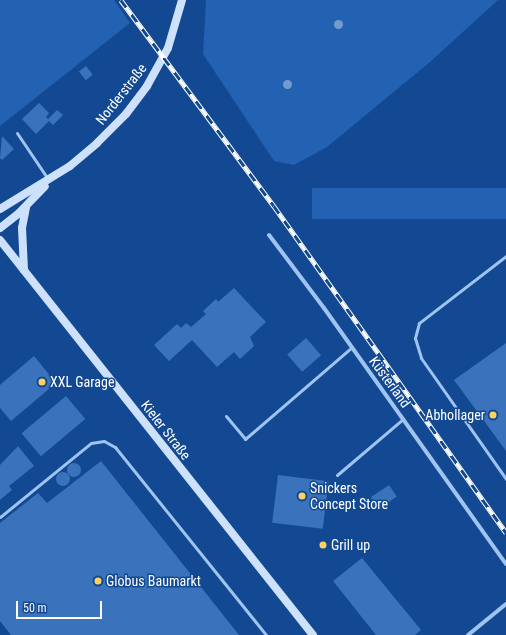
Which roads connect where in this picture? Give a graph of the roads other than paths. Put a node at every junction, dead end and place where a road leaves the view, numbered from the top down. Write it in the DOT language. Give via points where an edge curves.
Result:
graph roads {
  1 [pos="182,0"];
  2 [pos="17,133"];
  3 [pos="49,181"];
  4 [pos="27,205"];
  5 [pos="0,209"];
  6 [pos="0,228"];
  7 [pos="269,235"];
  8 [pos="0,240"];
  9 [pos="506,256"];
  10 [pos="24,270"];
  11 [pos="352,347"];
  12 [pos="226,416"];
  13 [pos="403,419"];
  14 [pos="338,475"];
  15 [pos="506,479"];
  16 [pos="0,517"];
  17 [pos="506,564"];
  18 [pos="506,604"];
  19 [pos="266,635"];
  20 [pos="313,635"];
  21 [pos="468,635"];
  1 -- 3 [label="main road, Norderstraße" via="168,48 136,101 97,143"];
  2 -- 3 [label="lane"];
  3 -- 4 [label="main road, Norderstraße"];
  3 -- 5 [label="main road, Norderstraße"];
  4 -- 6 [label="main road, Norderstraße"];
  4 -- 10 [label="main road" via="22,228"];
  7 -- 11 [label="street, Küsterland"];
  8 -- 10 [label="main road, Kieler Straße"];
  9 -- 15 [label="lane" via="419,322 415,338 421,358"];
  10 -- 20 [label="main road, Kieler Straße"];
  11 -- 12 [label="lane" via="245,439"];
  11 -- 13 [label="street, Küsterland"];
  13 -- 14 [label="lane"];
  13 -- 17 [label="street, Küsterland"];
  16 -- 19 [label="lane" via="91,443 104,441 115,447"];
  18 -- 21 [label="street"];
}
